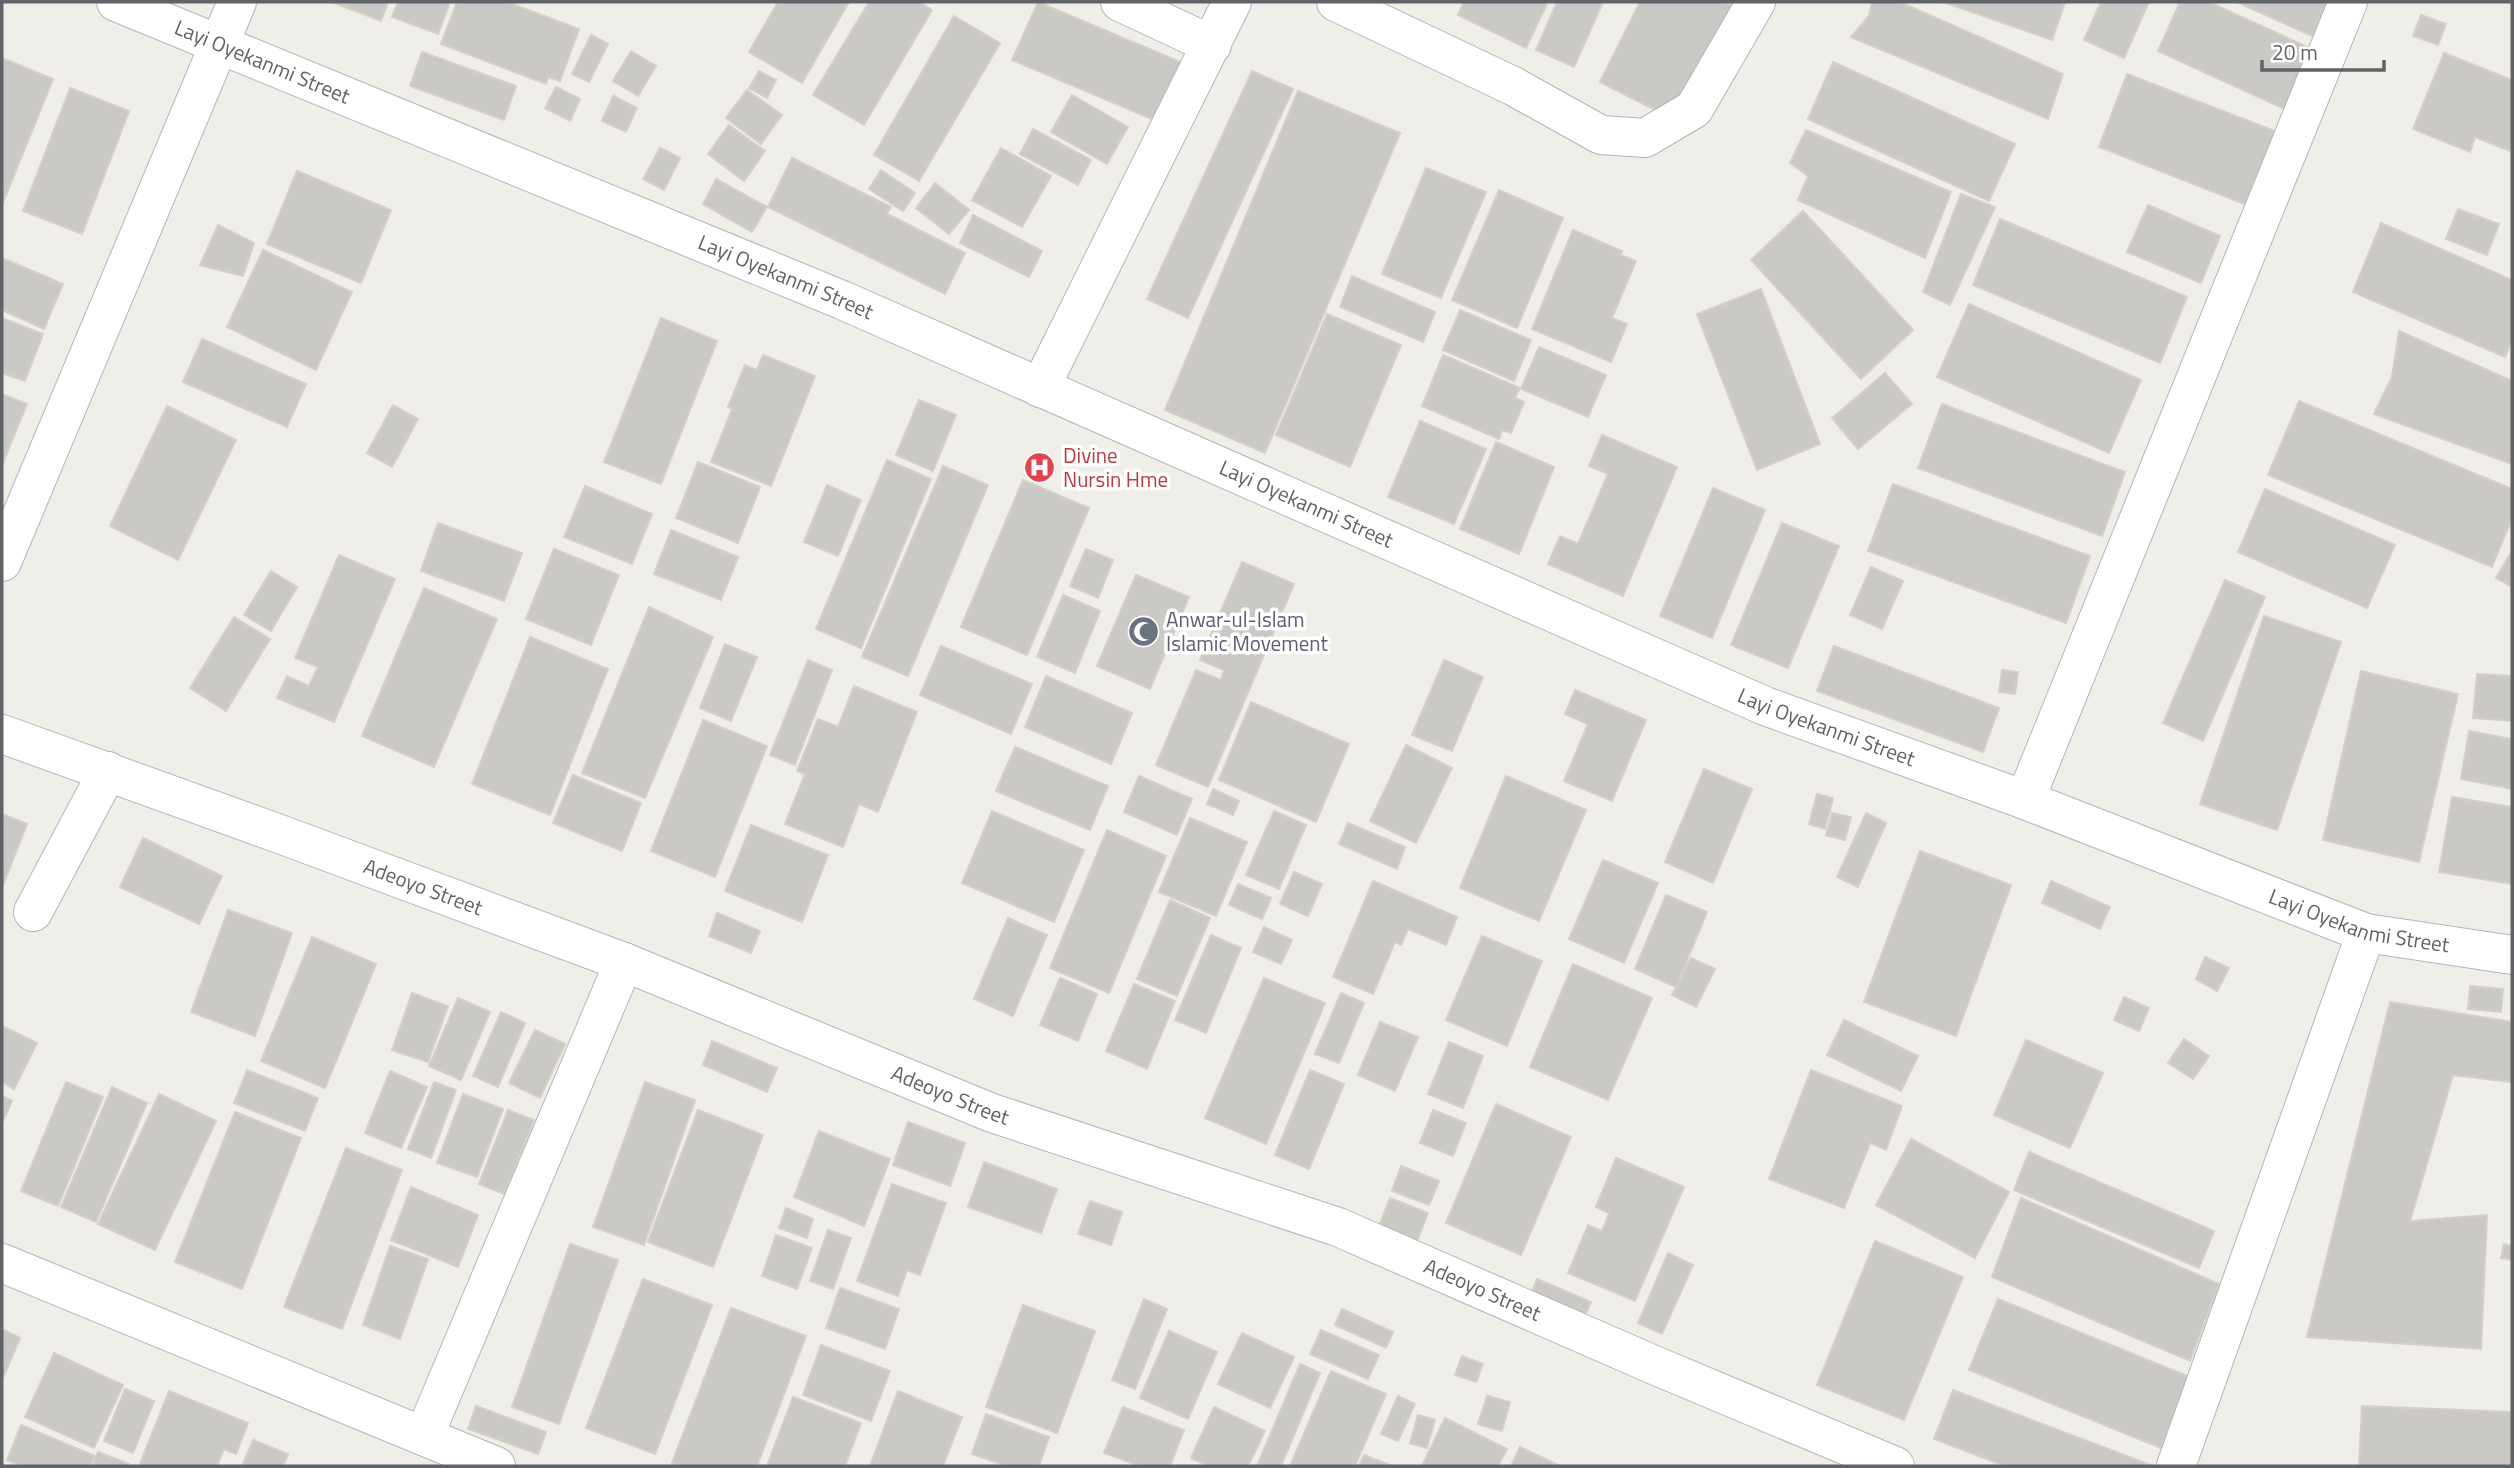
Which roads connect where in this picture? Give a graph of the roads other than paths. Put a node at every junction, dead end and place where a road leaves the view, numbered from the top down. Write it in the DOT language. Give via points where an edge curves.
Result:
graph roads {
  1 [pos="116,2"];
  2 [pos="237,2"];
  3 [pos="1120,2"];
  4 [pos="1232,2"];
  5 [pos="1336,2"];
  6 [pos="1755,2"];
  7 [pos="2348,2"];
  8 [pos="218,45"];
  9 [pos="1212,45"];
  10 [pos="1041,388"];
  11 [pos="2,562"];
  12 [pos="2,734"];
  13 [pos="108,771"];
  14 [pos="2025,800"];
  15 [pos="33,912"];
  16 [pos="2366,933"];
  17 [pos="2512,955"];
  18 [pos="624,962"];
  19 [pos="2,1264"];
  20 [pos="424,1436"];
  21 [pos="496,1466"];
  22 [pos="1895,1466"];
  23 [pos="2176,1466"];
  1 -- 8 [label="street, Layi Oyekanmi Street"];
  2 -- 8 [label="street"];
  3 -- 9 [label="street"];
  4 -- 9 [label="street"];
  5 -- 6 [label="street" via="1513,86 1601,135 1645,138 1694,109"];
  7 -- 14 [label="street"];
  8 -- 10 [label="street, Layi Oyekanmi Street" via="842,300"];
  8 -- 11 [label="street"];
  9 -- 10 [label="street"];
  10 -- 14 [label="street, Layi Oyekanmi Street" via="1765,706"];
  12 -- 13 [label="street, Adeoyo Street"];
  13 -- 15 [label="street"];
  13 -- 18 [label="street, Adeoyo Street"];
  14 -- 16 [label="street, Layi Oyekanmi Street"];
  16 -- 17 [label="street, Layi Oyekanmi Street"];
  16 -- 23 [label="street"];
  18 -- 20 [label="street"];
  18 -- 22 [label="street, Adeoyo Street" via="992,1113 1338,1227"];
  19 -- 20 [label="street"];
  20 -- 21 [label="street"];
}
